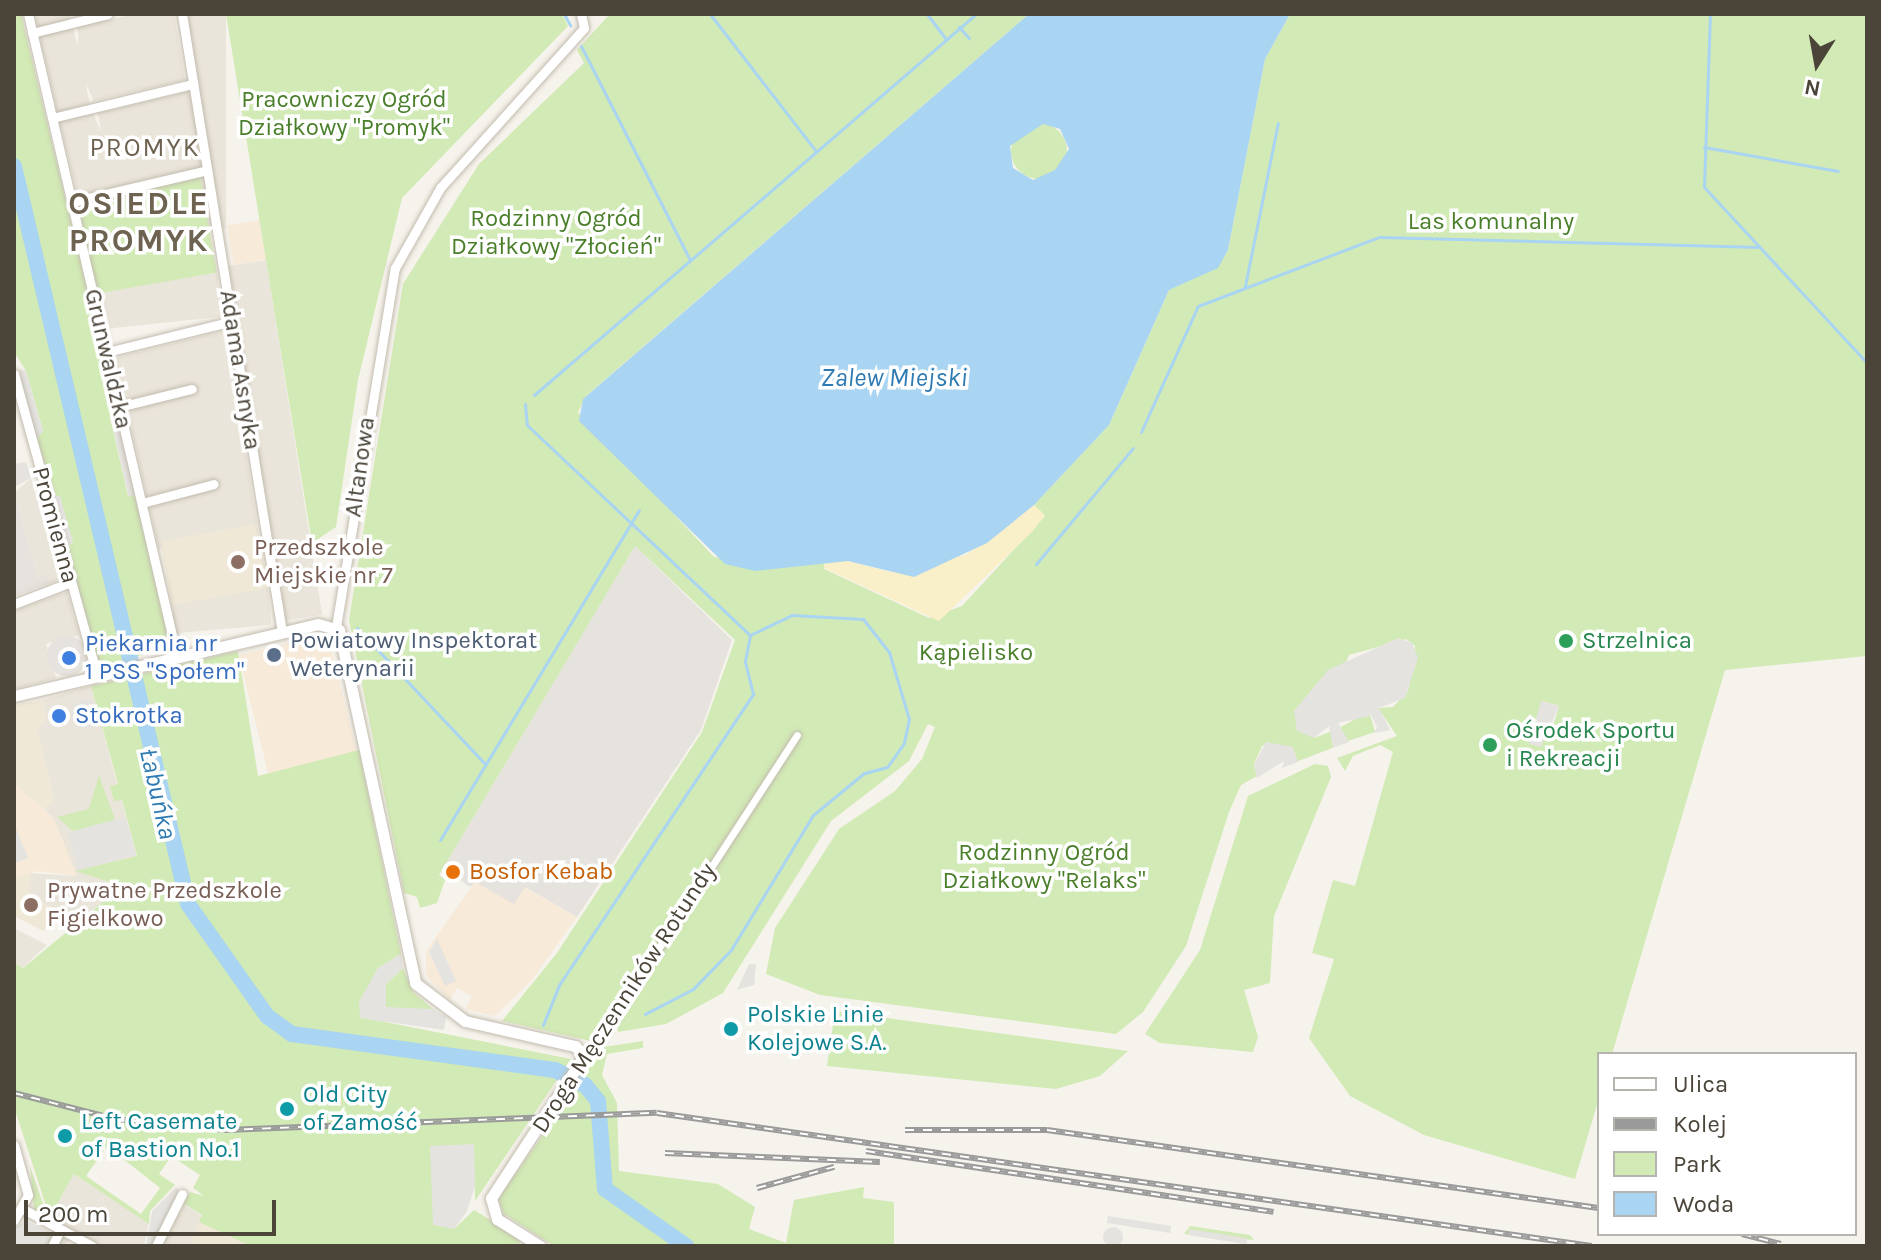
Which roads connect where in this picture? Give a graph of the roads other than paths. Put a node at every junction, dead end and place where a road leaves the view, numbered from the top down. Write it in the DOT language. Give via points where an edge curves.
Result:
graph roads {
  1 [pos="28,14"];
  2 [pos="108,14"];
  3 [pos="182,14"];
  4 [pos="581,14"];
  5 [pos="32,33"];
  6 [pos="193,84"];
  7 [pos="52,118"];
  8 [pos="207,170"];
  9 [pos="72,202"];
  10 [pos="232,321"];
  11 [pos="107,352"];
  12 [pos="14,374"];
  13 [pos="192,389"];
  14 [pos="119,407"];
  15 [pos="214,484"];
  16 [pos="142,503"];
  17 [pos="71,582"];
  18 [pos="14,604"];
  19 [pos="336,627"];
  20 [pos="282,632"];
  21 [pos="177,657"];
  22 [pos="97,676"];
  23 [pos="14,696"];
  24 [pos="797,735"];
  25 [pos="597,1043"];
  26 [pos="584,1056"];
  27 [pos="14,1145"];
  28 [pos="182,1194"];
  29 [pos="25,1210"];
  30 [pos="14,1220"];
  31 [pos="60,1230"];
  32 [pos="52,1246"];
  33 [pos="92,1246"];
  34 [pos="156,1246"];
  35 [pos="540,1246"];
  1 -- 5 [label="street, Grunwaldzka"];
  2 -- 5 [label="street"];
  3 -- 6 [label="street, Adama Asnyka"];
  4 -- 19 [label="street, Altanowa" via="584,28 440,188 395,268"];
  5 -- 7 [label="street, Grunwaldzka"];
  6 -- 7 [label="street"];
  6 -- 8 [label="street, Adama Asnyka"];
  7 -- 9 [label="street, Grunwaldzka"];
  8 -- 9 [label="street"];
  8 -- 10 [label="street, Adama Asnyka"];
  9 -- 11 [label="street, Grunwaldzka"];
  10 -- 11 [label="street"];
  10 -- 20 [label="street, Adama Asnyka"];
  11 -- 14 [label="street, Grunwaldzka"];
  12 -- 17 [label="street, Promienna"];
  13 -- 14 [label="street"];
  14 -- 16 [label="street, Grunwaldzka"];
  15 -- 16 [label="street"];
  16 -- 21 [label="street, Grunwaldzka"];
  17 -- 18 [label="street"];
  17 -- 22 [label="street, Promienna"];
  19 -- 20 [label="street"];
  19 -- 26 [label="street, Altanowa" via="415,983 465,1021 575,1046"];
  20 -- 21 [label="street"];
  21 -- 22 [label="street"];
  22 -- 23 [label="street"];
  24 -- 25 [label="street, Droga Męczenników Rotundy"];
  25 -- 26 [label="street, Droga Męczenników Rotundy"];
  26 -- 35 [label="street, Droga Męczenników Rotundy" via="580,1071 491,1198 497,1219"];
  27 -- 29 [label="street" via="28,1190"];
  28 -- 34 [label="street"];
  29 -- 30 [label="street"];
  29 -- 31 [label="street"];
  31 -- 32 [label="street"];
  31 -- 33 [label="street"];
}
